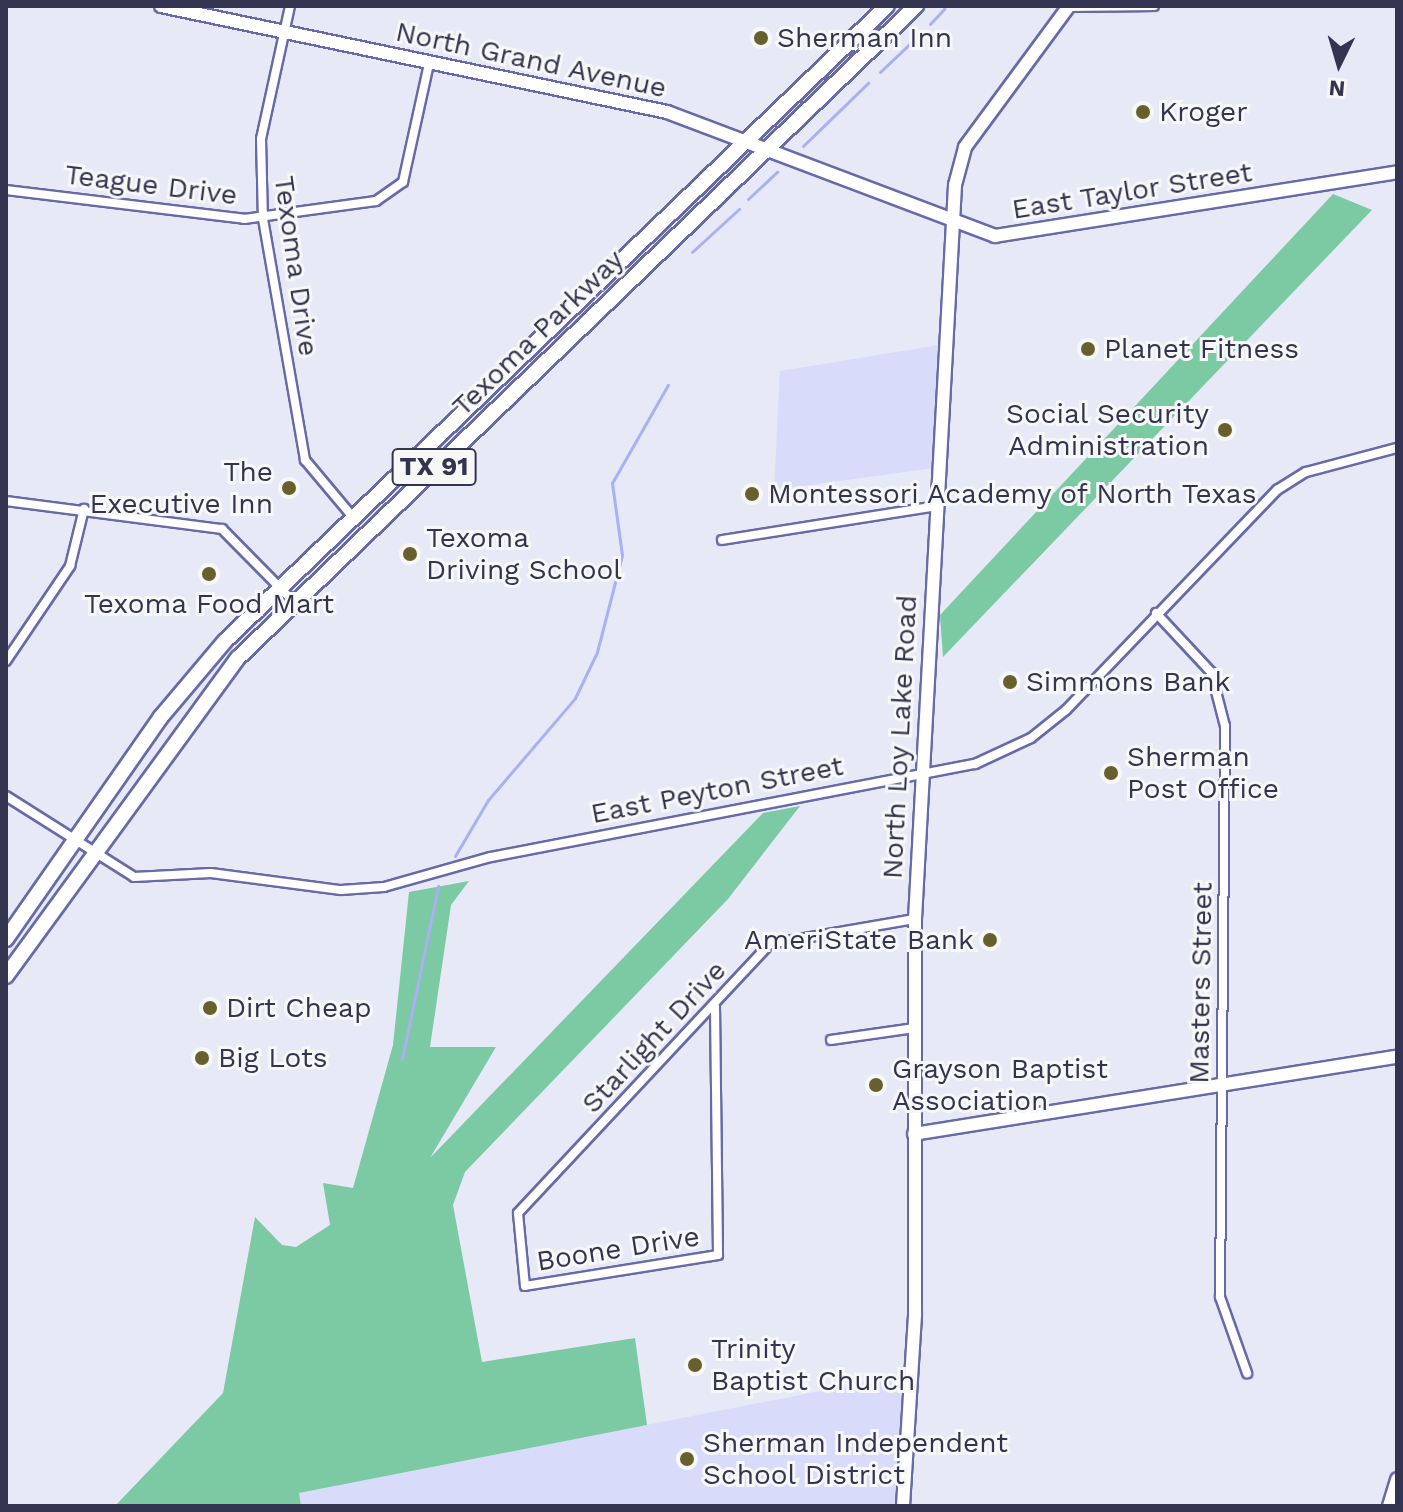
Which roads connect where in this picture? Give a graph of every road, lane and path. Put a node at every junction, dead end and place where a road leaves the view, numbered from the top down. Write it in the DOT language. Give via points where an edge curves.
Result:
graph roads {
  1 [pos="161,6"];
  2 [pos="290,6"];
  3 [pos="887,6"];
  4 [pos="916,6"];
  5 [pos="1068,6"];
  6 [pos="1154,6"];
  7 [pos="284,33"];
  8 [pos="429,64"];
  9 [pos="747,139"];
  10 [pos="768,150"];
  11 [pos="1397,172"];
  12 [pos="6,190"];
  13 [pos="263,219"];
  14 [pos="951,225"];
  15 [pos="1397,448"];
  16 [pos="6,501"];
  17 [pos="936,506"];
  18 [pos="84,509"];
  19 [pos="352,516"];
  20 [pos="722,540"];
  21 [pos="280,585"];
  22 [pos="293,601"];
  23 [pos="1156,613"];
  24 [pos="6,661"];
  25 [pos="922,772"];
  26 [pos="6,796"];
  27 [pos="73,842"];
  28 [pos="90,854"];
  29 [pos="915,919"];
  30 [pos="6,939"];
  31 [pos="6,976"];
  32 [pos="715,1007"];
  33 [pos="914,1028"];
  34 [pos="831,1040"];
  35 [pos="1397,1057"];
  36 [pos="1222,1085"];
  37 [pos="914,1134"];
  38 [pos="525,1286"];
  39 [pos="1247,1373"];
  40 [pos="1397,1479"];
  41 [pos="903,1506"];
  42 [pos="1389,1506"];
  1 -- 7 [label="street, North Grand Avenue"];
  2 -- 7 [label="street, Texoma Drive"];
  3 -- 9 [label="main road, Texoma Parkway / TX 91"];
  4 -- 10 [label="main road, Texoma Parkway / TX 91"];
  5 -- 6 [label="street"];
  5 -- 14 [label="street, North Loy Lake Road" via="965,147"];
  7 -- 8 [label="street, North Grand Avenue"];
  7 -- 13 [label="street, Texoma Drive" via="261,139"];
  8 -- 9 [label="street, North Grand Avenue" via="667,112"];
  8 -- 13 [label="street, Teague Drive" via="407,169 395,191 376,201"];
  9 -- 10 [label="street, East Taylor Street"];
  9 -- 19 [label="main road, Texoma Parkway / TX 91"];
  10 -- 14 [label="street, East Taylor Street"];
  10 -- 22 [label="main road, Texoma Parkway / TX 91"];
  11 -- 14 [label="street, East Taylor Street" via="1025,233 995,236"];
  12 -- 13 [label="street, Teague Drive"];
  13 -- 19 [label="street, Texoma Drive" via="305,460"];
  14 -- 17 [label="street, North Loy Lake Road"];
  15 -- 23 [label="street, East Peyton Street" via="1306,472 1277,490"];
  16 -- 18 [label="street"];
  17 -- 20 [label="street"];
  17 -- 25 [label="street, North Loy Lake Road"];
  18 -- 21 [label="street" via="222,529"];
  18 -- 24 [label="street" via="70,566"];
  19 -- 21 [label="main road, Texoma Parkway / TX 91"];
  21 -- 22 [label="street"];
  21 -- 27 [label="main road, Texoma Parkway / TX 91" via="161,717"];
  22 -- 28 [label="main road, Texoma Parkway / TX 91" via="177,732"];
  23 -- 25 [label="street, East Peyton Street" via="1040,733 975,764"];
  23 -- 36 [label="street, Masters Street" via="1211,672 1225,726"];
  25 -- 28 [label="street, East Peyton Street" via="491,857 384,887 302,887 211,873 134,877"];
  25 -- 29 [label="street, North Loy Lake Road"];
  26 -- 27 [label="street, East Peyton Street"];
  27 -- 28 [label="street, East Peyton Street"];
  27 -- 30 [label="main road, Texoma Parkway / TX 91"];
  28 -- 31 [label="main road, Texoma Parkway / TX 91"];
  29 -- 32 [label="street, Starlight Drive" via="770,944"];
  29 -- 33 [label="street, North Loy Lake Road"];
  32 -- 38 [label="street, Starlight Drive" via="518,1213"];
  32 -- 38 [label="street, Boone Drive" via="718,1255"];
  33 -- 34 [label="street"];
  33 -- 37 [label="street, North Loy Lake Road"];
  35 -- 36 [label="street"];
  36 -- 37 [label="street"];
  36 -- 39 [label="street, Masters Street" via="1220,1297"];
  37 -- 41 [label="street, North Loy Lake Road" via="915,1313"];
  40 -- 42 [label="street"];
}
